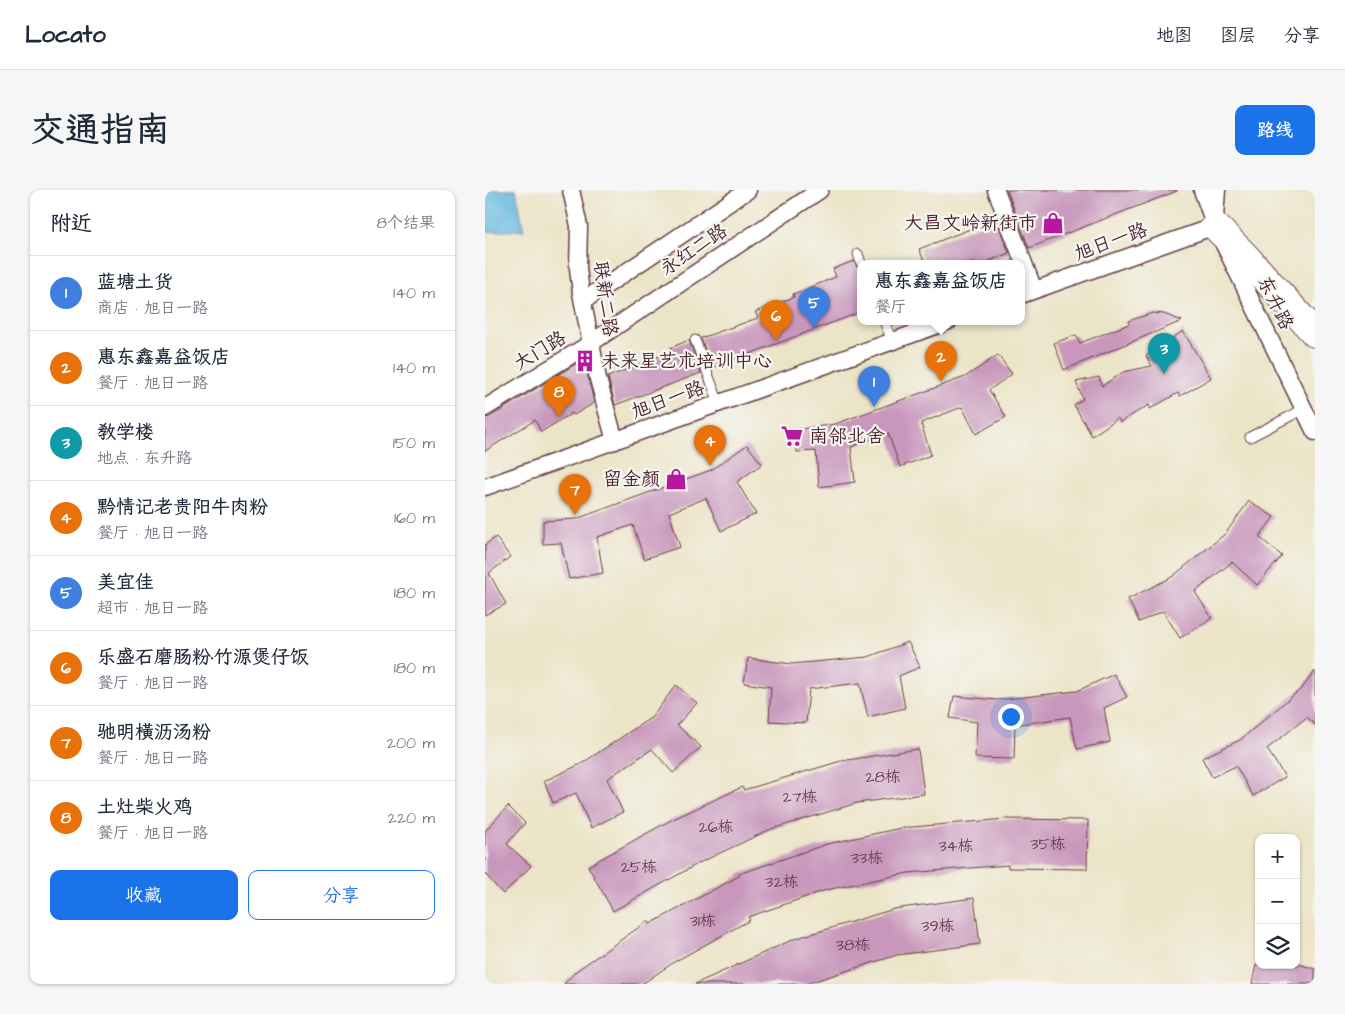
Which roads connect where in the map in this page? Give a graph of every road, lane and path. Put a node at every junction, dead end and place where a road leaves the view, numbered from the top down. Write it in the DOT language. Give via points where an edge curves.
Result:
graph roads {
  1 [pos="571,190"];
  2 [pos="748,190"];
  3 [pos="820,190"];
  4 [pos="996,190"];
  5 [pos="1202,190"];
  6 [pos="1217,190"];
  7 [pos="1215,226"];
  8 [pos="1017,260"];
  9 [pos="1027,293"];
  10 [pos="583,301"];
  11 [pos="886,325"];
  12 [pos="938,325"];
  13 [pos="1315,333"];
  14 [pos="695,340"];
  15 [pos="892,341"];
  16 [pos="591,343"];
  17 [pos="719,403"];
  18 [pos="485,408"];
  19 [pos="1304,409"];
  20 [pos="1315,432"];
  21 [pos="1251,437"];
  22 [pos="615,441"];
  23 [pos="485,487"];
  1 -- 10 [label="street, 联新二路" via="579,226 578,268"];
  2 -- 10 [label="street"];
  3 -- 16 [label="street, 永红二路"];
  4 -- 8 [label="street"];
  5 -- 7 [label="street, 东升路"];
  6 -- 7 [label="street"];
  7 -- 9 [label="street, 旭日一路"];
  7 -- 13 [label="highway"];
  7 -- 19 [label="street, 东升路"];
  10 -- 16 [label="street, 联新二路"];
  11 -- 15 [label="lane"];
  12 -- 15 [label="street, 旭日一路"];
  14 -- 17 [label="lane"];
  15 -- 17 [label="street, 旭日一路"];
  16 -- 18 [label="street, 大门路"];
  16 -- 22 [label="street, 联新二路"];
  17 -- 22 [label="street, 旭日一路"];
  19 -- 20 [label="street, 东升路"];
  19 -- 21 [label="lane"];
  22 -- 23 [label="street, 旭日一路"];
}
